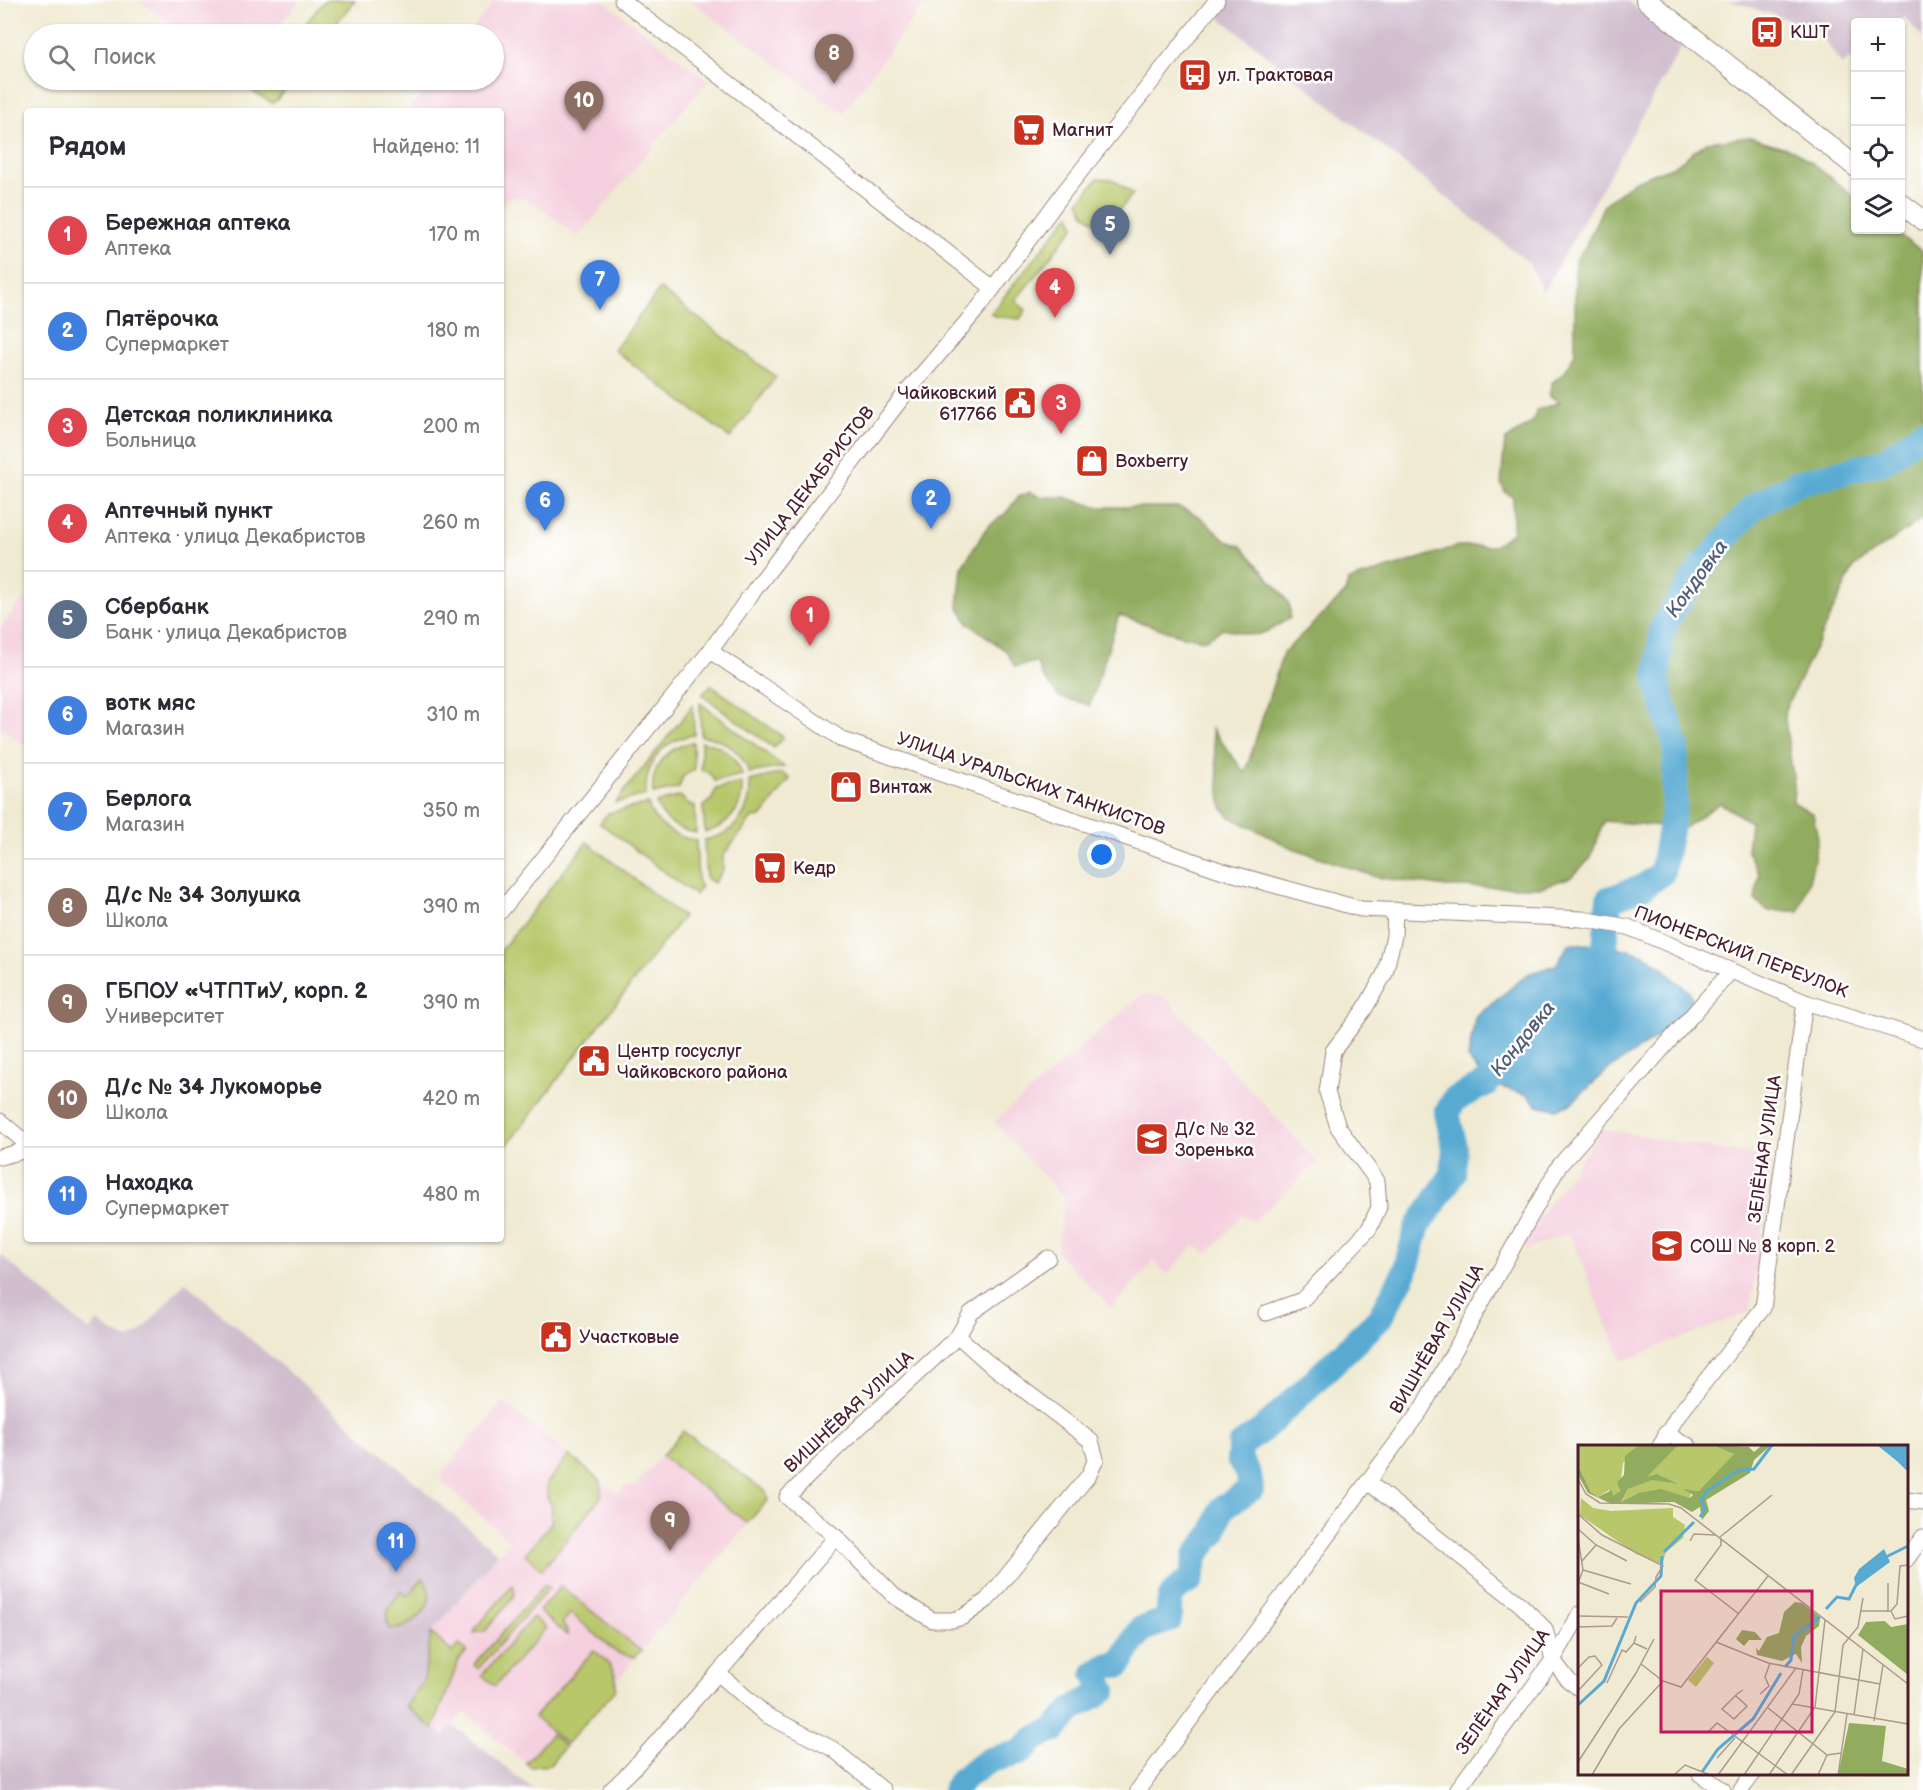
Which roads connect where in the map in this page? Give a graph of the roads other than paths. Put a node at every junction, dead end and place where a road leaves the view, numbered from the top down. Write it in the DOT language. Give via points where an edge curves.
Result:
graph roads {
  1 [pos="622,0"];
  2 [pos="1217,0"];
  3 [pos="1646,0"];
  4 [pos="1851,163"];
  5 [pos="1905,207"];
  6 [pos="1923,220"];
  7 [pos="993,288"];
  8 [pos="710,651"];
  9 [pos="504,907"];
  10 [pos="1361,909"];
  11 [pos="1395,910"];
  12 [pos="1731,971"];
  13 [pos="1805,1002"];
  14 [pos="1923,1039"];
  15 [pos="0,1121"];
  16 [pos="24,1141"];
  17 [pos="24,1150"];
  18 [pos="0,1157"];
  19 [pos="1048,1258"];
  20 [pos="1266,1313"];
  21 [pos="958,1336"];
  22 [pos="1663,1440"];
  23 [pos="1685,1445"];
  24 [pos="1368,1482"];
  25 [pos="1908,1500"];
  26 [pos="1923,1502"];
  27 [pos="836,1537"];
  28 [pos="1923,1537"];
  29 [pos="1908,1557"];
  30 [pos="1578,1617"];
  31 [pos="1553,1660"];
  32 [pos="718,1673"];
  33 [pos="1578,1688"];
  34 [pos="1703,1775"];
  35 [pos="1752,1775"];
  36 [pos="611,1790"];
  37 [pos="883,1790"];
  38 [pos="1138,1790"];
  39 [pos="1457,1790"];
  40 [pos="1723,1790"];
  41 [pos="1741,1790"];
  1 -- 7 [label="street"];
  2 -- 7 [label="street, УЛИЦА ДЕКАБРИСТОВ"];
  3 -- 4 [label="main road"];
  5 -- 6 [label="main road"];
  7 -- 8 [label="street, УЛИЦА ДЕКАБРИСТОВ" via="905,394"];
  8 -- 9 [label="street, УЛИЦА ДЕКАБРИСТОВ"];
  8 -- 10 [label="street, УЛИЦА УРАЛЬСКИХ ТАНКИСТОВ" via="843,740 1223,871"];
  10 -- 11 [label="street, ПИОНЕРСКИЙ ПЕРЕУЛОК"];
  11 -- 12 [label="street, ПИОНЕРСКИЙ ПЕРЕУЛОК" via="1582,918 1628,927"];
  11 -- 20 [label="street" via="1394,936 1385,973 1364,1010 1333,1051 1327,1092 1338,1127 1377,1181 1379,1207 1369,1229 1302,1300"];
  12 -- 13 [label="street, ПИОНЕРСКИЙ ПЕРЕУЛОК"];
  12 -- 24 [label="street, ВИШНЁВАЯ УЛИЦА" via="1559,1167 1421,1410"];
  13 -- 14 [label="street, ПИОНЕРСКИЙ ПЕРЕУЛОК"];
  13 -- 22 [label="street, ЗЕЛЁНАЯ УЛИЦА" via="1763,1308"];
  15 -- 16 [label="street"];
  17 -- 18 [label="street"];
  19 -- 21 [label="street, ВИШНЁВАЯ УЛИЦА" via="971,1313"];
  21 -- 27 [label="street, ВИШНЁВАЯ УЛИЦА" via="787,1497"];
  21 -- 27 [label="street, ВИШНЁВАЯ УЛИЦА" via="1091,1441 1096,1459 1089,1475 987,1600 952,1620 932,1620 894,1596"];
  22 -- 23 [label="street"];
  24 -- 31 [label="street" via="1521,1605 1545,1629"];
  24 -- 38 [label="street, ВИШНЁВАЯ УЛИЦА"];
  25 -- 26 [label="street"];
  27 -- 32 [label="street"];
  28 -- 29 [label="street"];
  30 -- 31 [label="street, ЗЕЛЁНАЯ УЛИЦА"];
  31 -- 33 [label="street"];
  31 -- 39 [label="street, ЗЕЛЁНАЯ УЛИЦА"];
  32 -- 36 [label="street"];
  32 -- 37 [label="street" via="766,1715 833,1749"];
  34 -- 40 [label="street"];
  35 -- 41 [label="street"];
}
